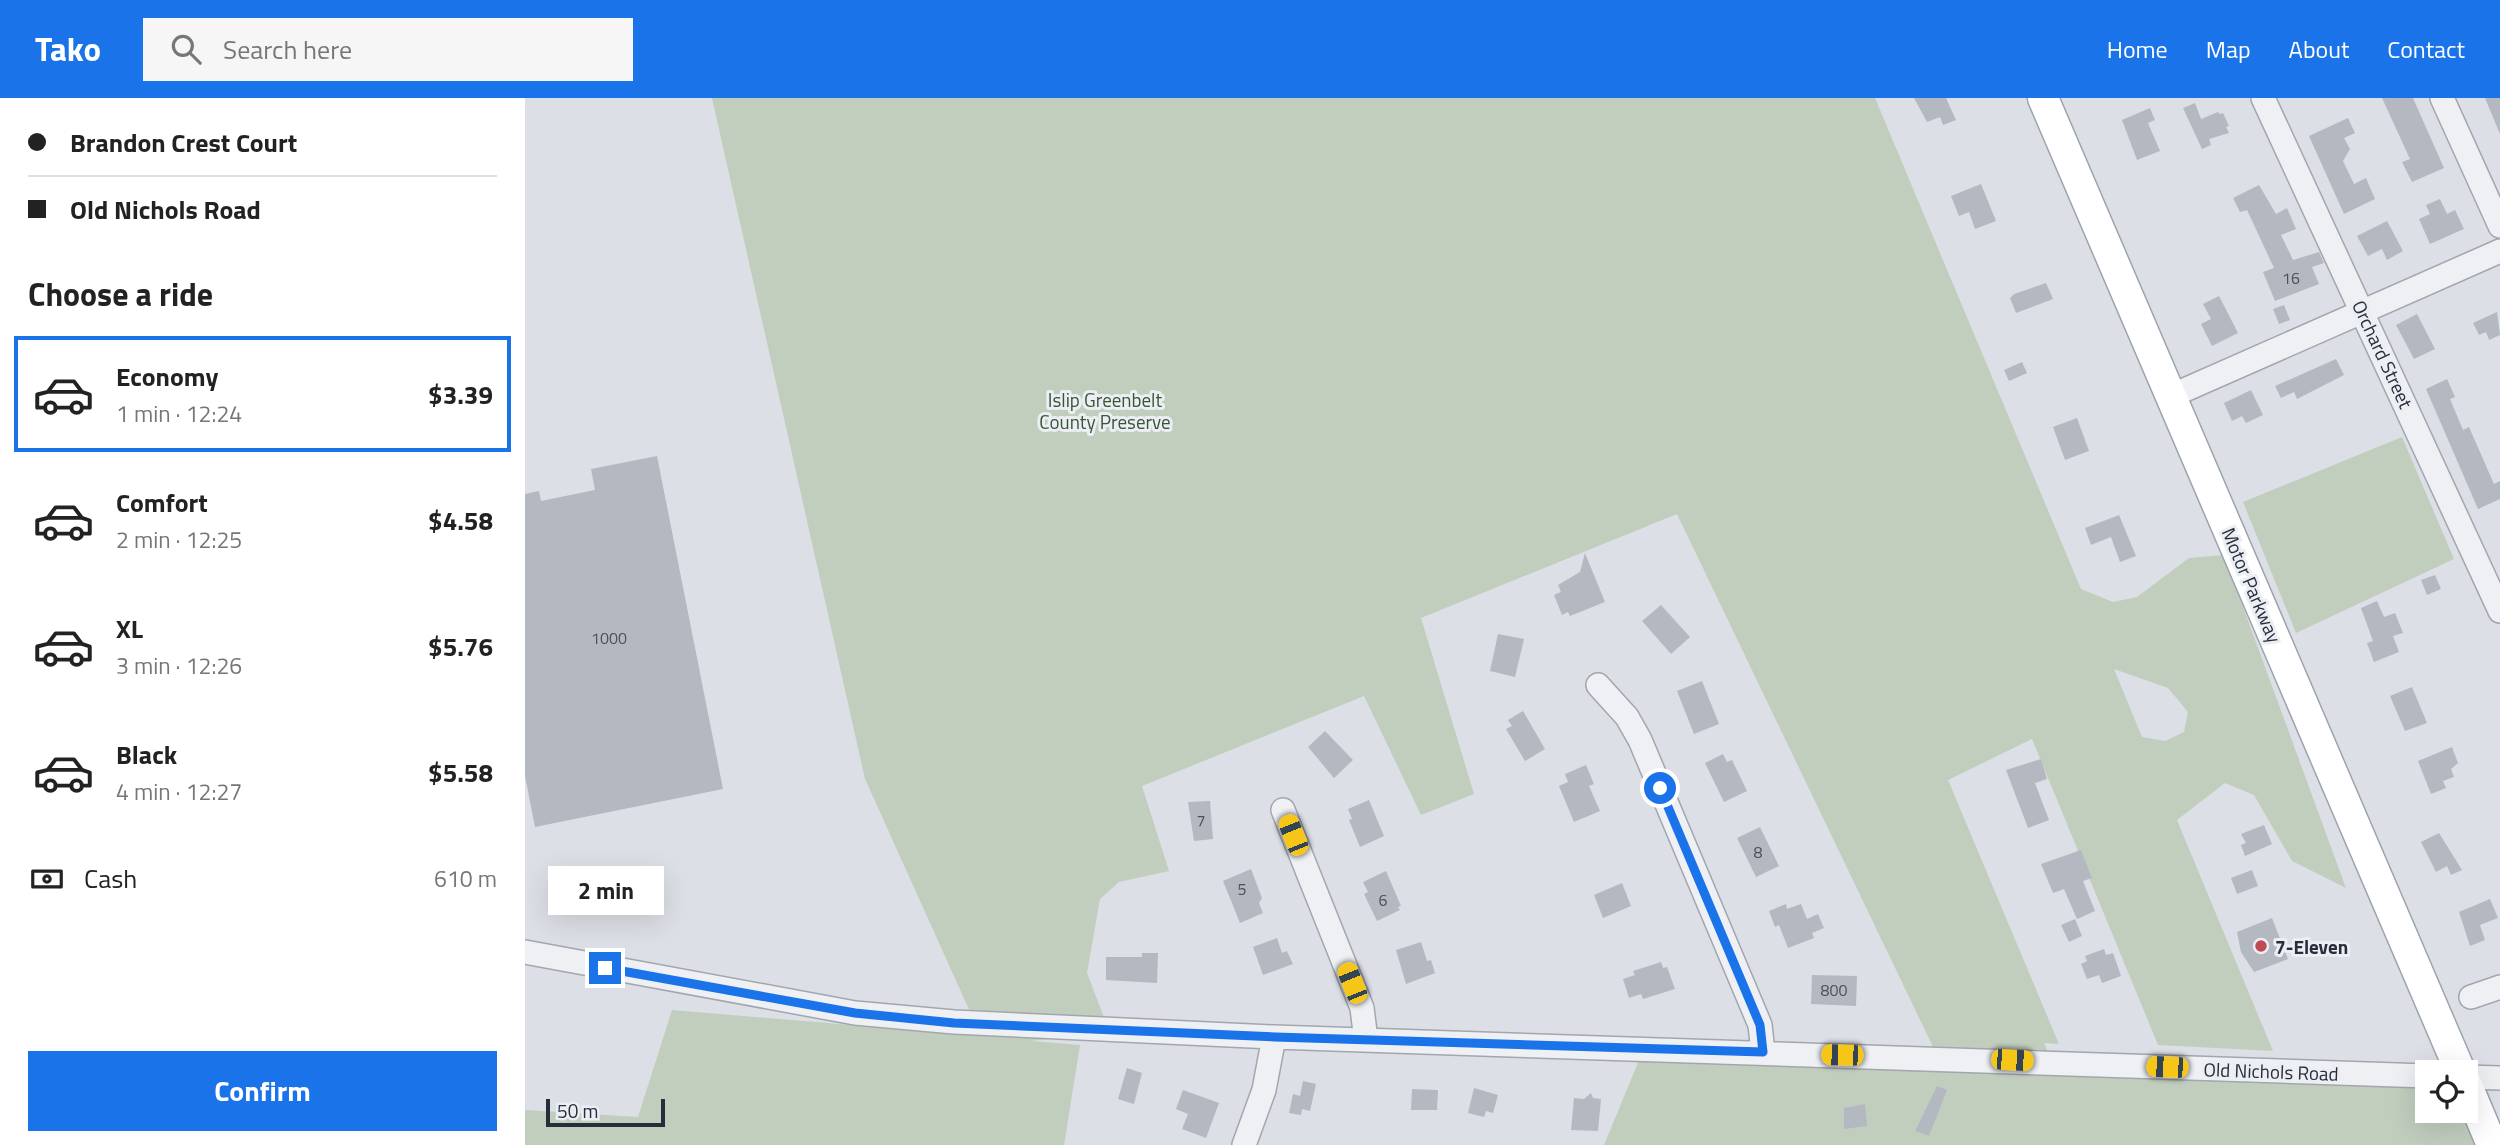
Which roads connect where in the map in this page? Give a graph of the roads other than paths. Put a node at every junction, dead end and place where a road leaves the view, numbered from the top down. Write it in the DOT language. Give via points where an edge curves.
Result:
graph roads {
  1 [pos="2043,98"];
  2 [pos="2263,98"];
  3 [pos="2442,98"];
  4 [pos="2500,226"];
  5 [pos="2500,251"];
  6 [pos="2363,309"];
  7 [pos="2171,396"];
  8 [pos="2500,611"];
  9 [pos="1598,685"];
  10 [pos="1283,810"];
  11 [pos="525,952"];
  12 [pos="2500,987"];
  13 [pos="2471,997"];
  14 [pos="1275,1037"];
  15 [pos="1366,1040"];
  16 [pos="1763,1052"];
  17 [pos="2455,1060"];
  18 [pos="2415,1076"];
  19 [pos="2478,1077"];
  20 [pos="2500,1078"];
  21 [pos="2478,1112"];
  22 [pos="1244,1145"];
  23 [pos="2492,1145"];
  1 -- 7 [label="main road, Motor Parkway"];
  2 -- 6 [label="street, Orchard Street"];
  3 -- 4 [label="street"];
  5 -- 6 [label="street"];
  6 -- 7 [label="street"];
  6 -- 8 [label="street, Orchard Street"];
  7 -- 17 [label="main road, Motor Parkway"];
  9 -- 16 [label="street" via="1627,717 1640,740 1760,1025"];
  10 -- 15 [label="street" via="1362,1008"];
  11 -- 14 [label="street, Old Nichols Road" via="867,1015"];
  12 -- 13 [label="street"];
  14 -- 15 [label="street, Old Nichols Road"];
  14 -- 22 [label="street" via="1264,1090"];
  15 -- 16 [label="street, Old Nichols Road"];
  16 -- 18 [label="street, Old Nichols Road"];
  19 -- 20 [label="street"];
  21 -- 23 [label="main road"];
}
